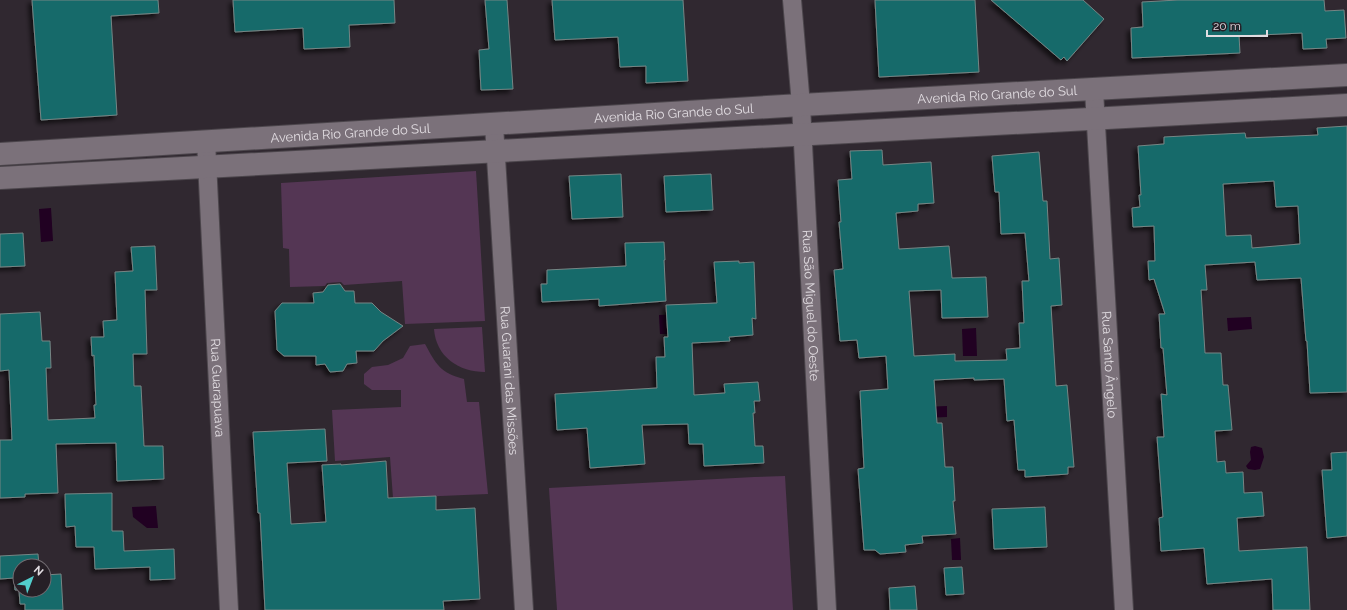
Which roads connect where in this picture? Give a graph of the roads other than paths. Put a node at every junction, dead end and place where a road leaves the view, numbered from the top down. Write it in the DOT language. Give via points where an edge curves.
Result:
graph roads {
  1 [pos="792,0"];
  2 [pos="1347,75"];
  3 [pos="1094,90"];
  4 [pos="1347,105"];
  5 [pos="801,106"];
  6 [pos="1096,118"];
  7 [pos="494,125"];
  8 [pos="802,134"];
  9 [pos="206,141"];
  10 [pos="496,151"];
  11 [pos="0,154"];
  12 [pos="207,166"];
  13 [pos="0,178"];
  14 [pos="229,610"];
  15 [pos="524,610"];
  16 [pos="827,610"];
  17 [pos="1124,610"];
  1 -- 5 [label="street, Rua São Miguel do Oeste"];
  2 -- 3 [label="street, Avenida Rio Grande do Sul"];
  3 -- 5 [label="street, Avenida Rio Grande do Sul"];
  3 -- 6 [label="street, Rua Santo Ângelo"];
  4 -- 6 [label="street, Avenida Rio Grande do Sul"];
  5 -- 7 [label="street, Avenida Rio Grande do Sul"];
  5 -- 8 [label="street, Rua São Miguel do Oeste"];
  6 -- 8 [label="street, Avenida Rio Grande do Sul"];
  6 -- 17 [label="street, Rua Santo Ângelo"];
  7 -- 9 [label="street, Avenida Rio Grande do Sul"];
  7 -- 10 [label="street, Rua Guarani das Missões"];
  8 -- 10 [label="street, Avenida Rio Grande do Sul"];
  8 -- 16 [label="street, Rua São Miguel do Oeste"];
  9 -- 11 [label="street, Avenida Rio Grande do Sul"];
  9 -- 12 [label="street, Rua Guarapuava"];
  10 -- 12 [label="street, Avenida Rio Grande do Sul"];
  10 -- 15 [label="street, Rua Guarani das Missões"];
  12 -- 13 [label="street, Avenida Rio Grande do Sul"];
  12 -- 14 [label="street, Rua Guarapuava"];
}
